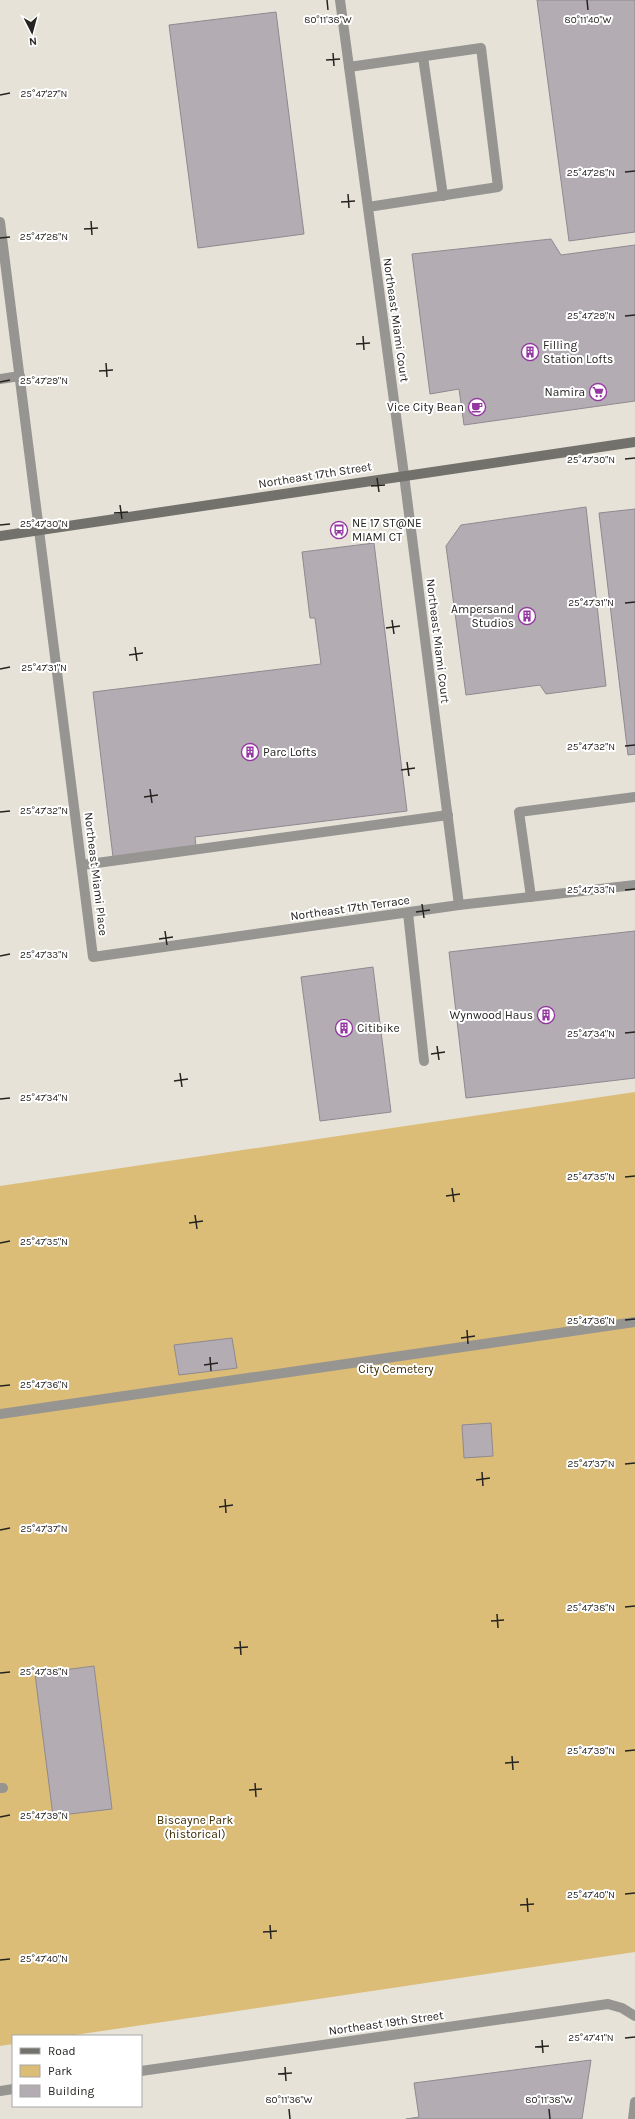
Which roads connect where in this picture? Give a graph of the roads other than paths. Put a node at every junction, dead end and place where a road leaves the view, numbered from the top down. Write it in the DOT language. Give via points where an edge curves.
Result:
graph roads {
  1 [pos="340,0"];
  2 [pos="422,57"];
  3 [pos="349,68"];
  4 [pos="443,196"];
  5 [pos="368,207"];
  6 [pos="0,222"];
  7 [pos="20,376"];
  8 [pos="0,379"];
  9 [pos="635,442"];
  10 [pos="404,475"];
  11 [pos="40,531"];
  12 [pos="0,536"];
  13 [pos="635,797"];
  14 [pos="448,815"];
  15 [pos="82,865"];
  16 [pos="635,885"];
  17 [pos="531,897"];
  18 [pos="459,905"];
  19 [pos="408,913"];
  20 [pos="93,957"];
  21 [pos="424,1061"];
  22 [pos="635,1322"];
  23 [pos="0,1414"];
  24 [pos="634,2015"];
  25 [pos="142,2071"];
  26 [pos="12,2089"];
  27 [pos="0,2091"];
  28 [pos="635,2102"];
  29 [pos="633,2119"];
  1 -- 3 [label="street, Northeast Miami Court"];
  2 -- 3 [label="street"];
  2 -- 4 [label="street"];
  2 -- 4 [label="street" via="481,48 498,187"];
  3 -- 5 [label="street, Northeast Miami Court"];
  4 -- 5 [label="street"];
  5 -- 10 [label="street, Northeast Miami Court"];
  6 -- 7 [label="street, Northeast Miami Place"];
  7 -- 8 [label="street"];
  7 -- 11 [label="street, Northeast Miami Place"];
  9 -- 10 [label="main road, Northeast 17th Street"];
  10 -- 11 [label="main road, Northeast 17th Street"];
  10 -- 14 [label="street, Northeast Miami Court"];
  11 -- 12 [label="main road, Northeast 17th Street"];
  11 -- 15 [label="street, Northeast Miami Place"];
  13 -- 17 [label="street" via="519,812"];
  14 -- 15 [label="street"];
  14 -- 18 [label="street, Northeast Miami Court"];
  15 -- 20 [label="street, Northeast Miami Place"];
  16 -- 17 [label="street, Northeast 17th Terrace"];
  17 -- 18 [label="street, Northeast 17th Terrace"];
  18 -- 19 [label="street, Northeast 17th Terrace"];
  19 -- 20 [label="street, Northeast 17th Terrace"];
  19 -- 21 [label="street"];
  22 -- 23 [label="street"];
  24 -- 25 [label="street, Northeast 19th Street" via="608,2004"];
  26 -- 27 [label="street"];
  28 -- 29 [label="street"];
}
